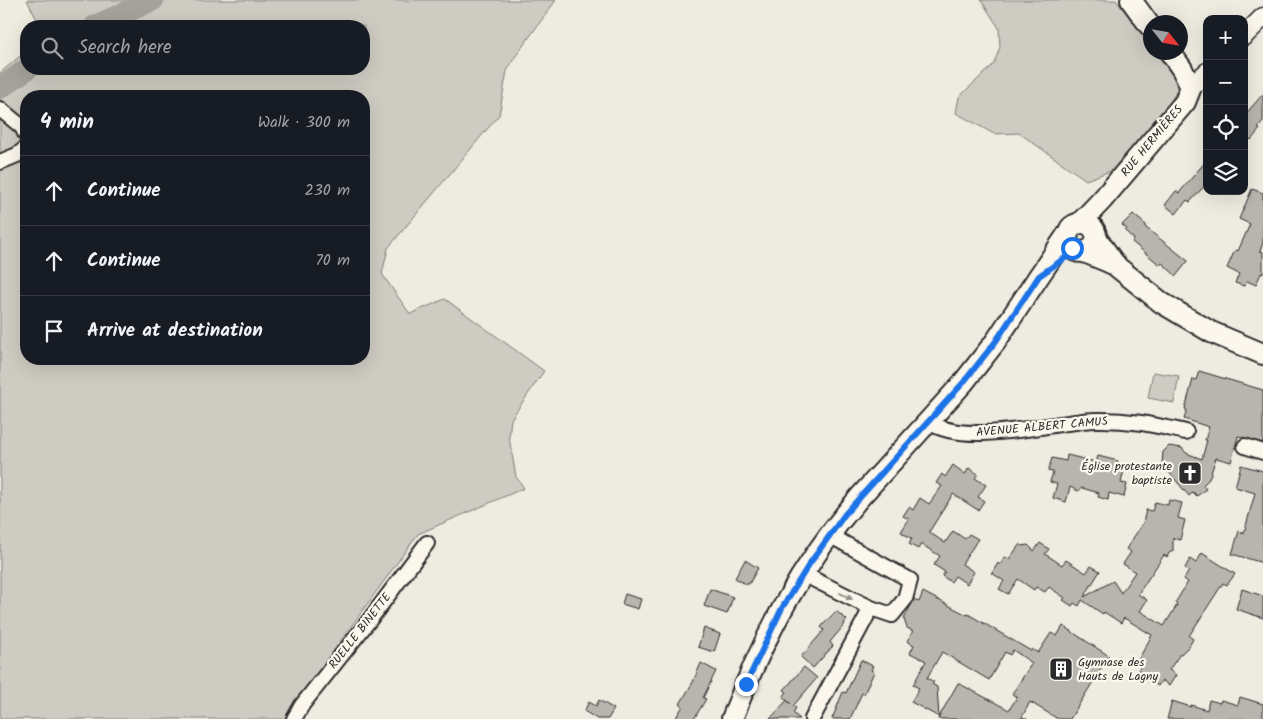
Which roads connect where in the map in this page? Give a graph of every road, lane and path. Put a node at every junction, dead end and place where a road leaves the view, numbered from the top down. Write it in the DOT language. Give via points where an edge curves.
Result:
graph roads {
  1 [pos="1131,0"];
  2 [pos="1143,16"];
  3 [pos="1263,17"];
  4 [pos="1248,32"];
  5 [pos="1176,60"];
  6 [pos="1203,76"];
  7 [pos="1191,88"];
  8 [pos="5,113"];
  9 [pos="20,127"];
  10 [pos="20,153"];
  11 [pos="0,162"];
  12 [pos="1083,238"];
  13 [pos="1263,354"];
  14 [pos="929,422"];
  15 [pos="1186,432"];
  16 [pos="1245,446"];
  17 [pos="1263,452"];
  18 [pos="830,534"];
  19 [pos="427,543"];
  20 [pos="806,568"];
  21 [pos="872,608"];
  22 [pos="294,719"];
  23 [pos="732,719"];
  24 [pos="812,719"];
  1 -- 2 [label="main road"];
  3 -- 4 [label="street"];
  5 -- 7 [label="main road"];
  6 -- 7 [label="street"];
  7 -- 12 [label="main road, RUE HERMIÈRES" via="1185,102 1102,200"];
  8 -- 9 [label="street"];
  10 -- 11 [label="street"];
  12 -- 13 [label="main road" via="1162,303 1211,332"];
  12 -- 14 [label="main road, RUE HERMIÈRES" via="1039,276 996,341"];
  14 -- 15 [label="street, AVENUE ALBERT CAMUS" via="946,430 979,433 1094,420 1128,420"];
  14 -- 18 [label="main road, RUE HERMIÈRES"];
  16 -- 17 [label="street"];
  18 -- 20 [label="main road, RUE HERMIÈRES"];
  18 -- 21 [label="street" via="910,580 905,599 892,615"];
  19 -- 22 [label="street, RUELLE BINETTE"];
  20 -- 21 [label="street, one-way"];
  20 -- 23 [label="main road, RUE HERMIÈRES" via="782,608"];
  21 -- 24 [label="street"];
}
